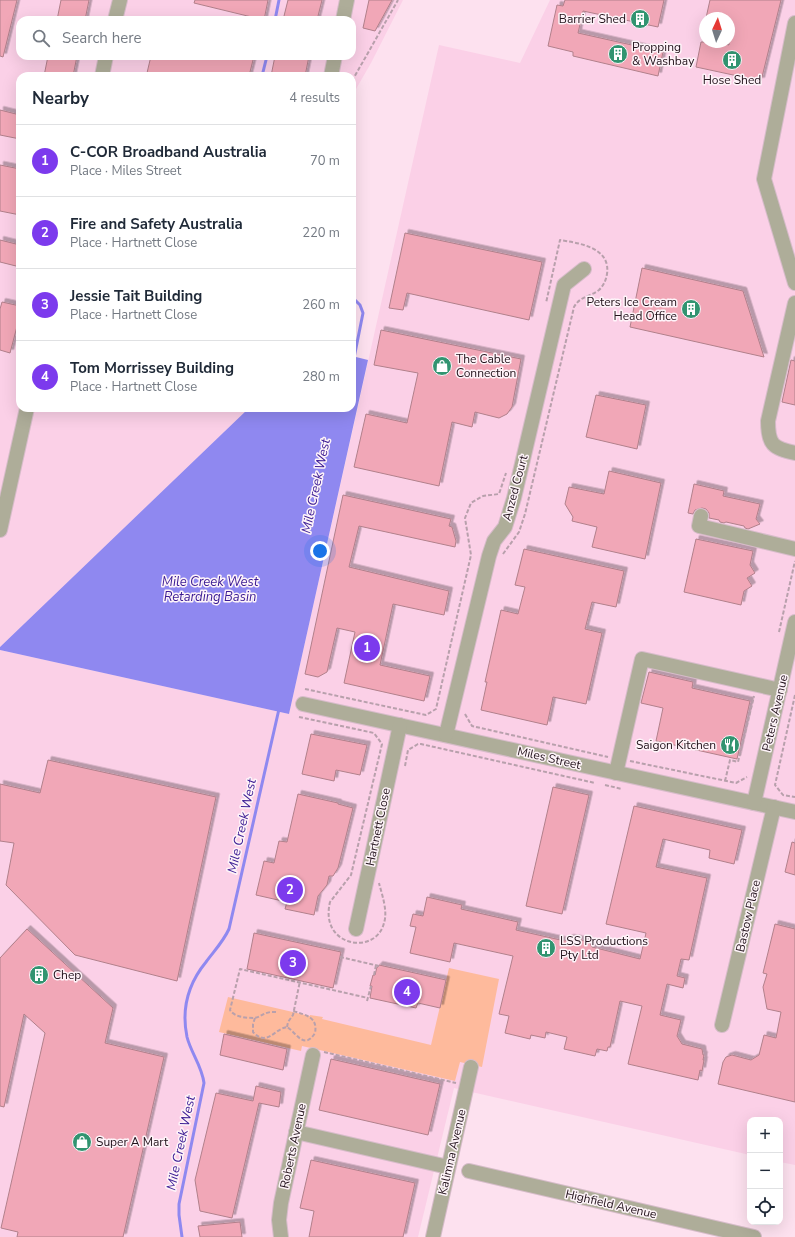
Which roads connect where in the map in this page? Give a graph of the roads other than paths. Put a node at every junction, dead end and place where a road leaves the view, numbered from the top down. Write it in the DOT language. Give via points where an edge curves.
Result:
graph roads {
  1 [pos="120,0"];
  2 [pos="347,0"];
  3 [pos="116,16"];
  4 [pos="344,16"];
  5 [pos="795,23"];
  6 [pos="792,55"];
  7 [pos="105,60"];
  8 [pos="334,60"];
  9 [pos="103,72"];
  10 [pos="332,72"];
  11 [pos="584,269"];
  12 [pos="793,277"];
  13 [pos="795,303"];
  14 [pos="26,412"];
  15 [pos="795,453"];
  16 [pos="701,516"];
  17 [pos="0,530"];
  18 [pos="795,549"];
  19 [pos="795,622"];
  20 [pos="780,690"];
  21 [pos="303,704"];
  22 [pos="400,725"];
  23 [pos="446,735"];
  24 [pos="618,766"];
  25 [pos="754,803"];
  26 [pos="774,807"];
  27 [pos="795,812"];
  28 [pos="356,930"];
  29 [pos="722,1025"];
  30 [pos="315,1053"];
  31 [pos="471,1067"];
  32 [pos="296,1132"];
  33 [pos="448,1167"];
  34 [pos="469,1172"];
  35 [pos="281,1237"];
  36 [pos="432,1237"];
  37 [pos="754,1237"];
  1 -- 3 [label="street"];
  2 -- 4 [label="street"];
  5 -- 6 [label="street"];
  6 -- 12 [label="street" via="764,179"];
  7 -- 9 [label="street"];
  8 -- 10 [label="street"];
  11 -- 23 [label="street, Anzed Court" via="564,285 514,498 505,527 494,541 489,556"];
  13 -- 15 [label="street" via="768,422 768,435 774,446"];
  14 -- 17 [label="street"];
  16 -- 18 [label="street" via="699,526"];
  19 -- 20 [label="street, Peters Avenue"];
  20 -- 24 [label="street" via="642,659"];
  20 -- 25 [label="street, Peters Avenue"];
  21 -- 22 [label="street, Miles Street"];
  22 -- 23 [label="street, Miles Street"];
  22 -- 28 [label="street, Hartnett Close"];
  23 -- 24 [label="street, Miles Street"];
  24 -- 25 [label="street, Miles Street"];
  25 -- 26 [label="street, Miles Street"];
  26 -- 27 [label="street, Miles Street"];
  26 -- 29 [label="street, Bastow Place"];
  30 -- 32 [label="street, Roberts Avenue"];
  31 -- 33 [label="street, Kalimna Avenue"];
  32 -- 33 [label="street"];
  32 -- 35 [label="street, Roberts Avenue" via="281,1203"];
  33 -- 36 [label="street, Kalimna Avenue"];
  34 -- 37 [label="street, Highfield Avenue"];
}
